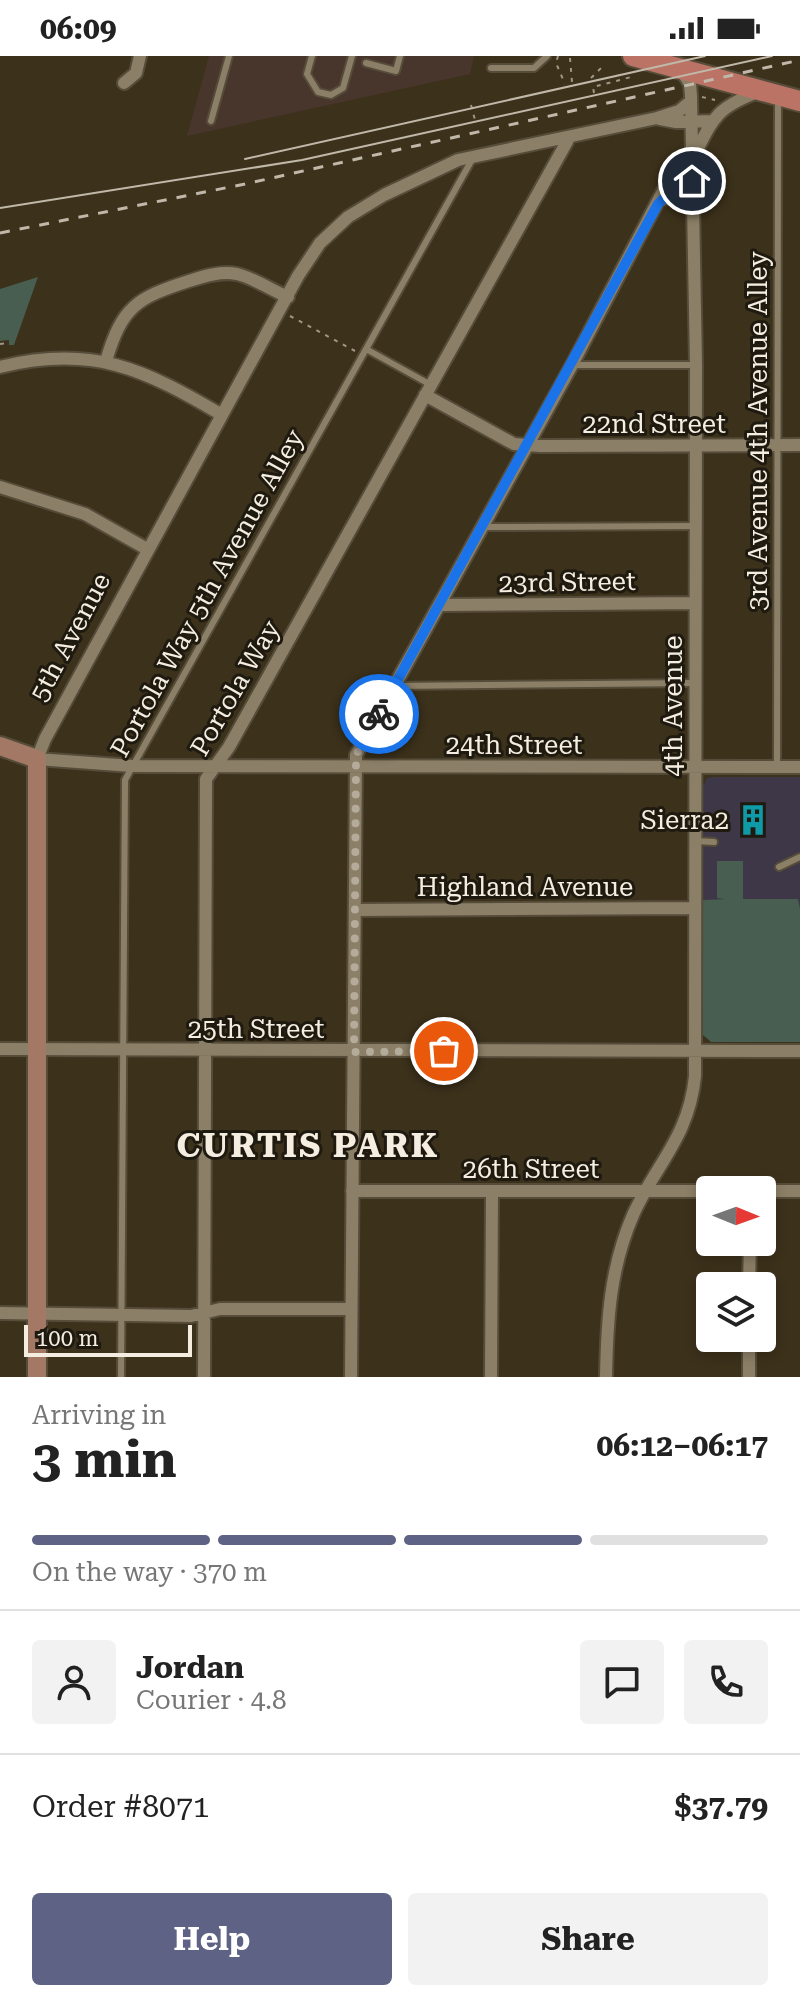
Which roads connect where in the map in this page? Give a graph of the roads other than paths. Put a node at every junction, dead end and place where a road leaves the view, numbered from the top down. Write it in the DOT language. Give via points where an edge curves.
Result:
graph roads {
  1 [pos="140,56"];
  2 [pos="229,56"];
  3 [pos="312,56"];
  4 [pos="352,56"];
  5 [pos="400,56"];
  6 [pos="547,56"];
  7 [pos="366,63"];
  8 [pos="634,66"];
  9 [pos="491,68"];
  10 [pos="680,68"];
  11 [pos="124,83"];
  12 [pos="769,93"];
  13 [pos="694,98"];
  14 [pos="800,101"];
  15 [pos="657,118"];
  16 [pos="211,121"];
  17 [pos="712,121"];
  18 [pos="690,122"];
  19 [pos="569,138"];
  20 [pos="474,156"];
  21 [pos="692,161"];
  22 [pos="692,181"];
  23 [pos="658,204"];
  24 [pos="288,297"];
  25 [pos="364,352"];
  26 [pos="106,361"];
  27 [pos="572,365"];
  28 [pos="696,365"];
  29 [pos="0,367"];
  30 [pos="428,390"];
  31 [pos="222,415"];
  32 [pos="527,445"];
  33 [pos="777,445"];
  34 [pos="800,445"];
  35 [pos="695,446"];
  36 [pos="0,487"];
  37 [pos="696,526"];
  38 [pos="482,527"];
  39 [pos="147,549"];
  40 [pos="695,603"];
  41 [pos="439,605"];
  42 [pos="695,683"];
  43 [pos="394,686"];
  44 [pos="0,746"];
  45 [pos="37,759"];
  46 [pos="132,766"];
  47 [pos="216,766"];
  48 [pos="695,767"];
  49 [pos="777,767"];
  50 [pos="800,767"];
  51 [pos="356,768"];
  52 [pos="695,841"];
  53 [pos="714,842"];
  54 [pos="800,857"];
  55 [pos="779,867"];
  56 [pos="695,908"];
  57 [pos="355,910"];
  58 [pos="0,1049"];
  59 [pos="37,1050"];
  60 [pos="123,1050"];
  61 [pos="695,1050"];
  62 [pos="206,1051"];
  63 [pos="800,1051"];
  64 [pos="354,1052"];
  65 [pos="352,1191"];
  66 [pos="492,1191"];
  67 [pos="646,1191"];
  68 [pos="696,1191"];
  69 [pos="776,1191"];
  70 [pos="800,1191"];
  71 [pos="351,1309"];
  72 [pos="0,1313"];
  73 [pos="37,1313"];
  74 [pos="205,1313"];
  75 [pos="121,1315"];
  76 [pos="749,1352"];
  77 [pos="37,1377"];
  78 [pos="121,1377"];
  79 [pos="204,1377"];
  80 [pos="351,1377"];
  81 [pos="491,1377"];
  82 [pos="606,1377"];
  83 [pos="749,1377"];
  1 -- 11 [label="street" via="136,73"];
  2 -- 16 [label="lane"];
  3 -- 4 [label="lane" via="307,74 318,92 335,94 343,88"];
  5 -- 7 [label="lane" via="396,71"];
  6 -- 9 [label="lane" via="534,68"];
  8 -- 10 [label="main road"];
  10 -- 12 [label="main road"];
  10 -- 13 [label="street, 4th Avenue"];
  12 -- 14 [label="main road"];
  12 -- 17 [label="street, 4th Avenue" via="738,99"];
  12 -- 33 [label="lane, 3rd Avenue 4th Avenue Alley"];
  13 -- 15 [label="street" via="679,111"];
  13 -- 18 [label="street, 4th Avenue"];
  15 -- 18 [label="street"];
  15 -- 19 [label="street, 5th Avenue"];
  17 -- 18 [label="street"];
  17 -- 21 [label="street, 4th Avenue"];
  18 -- 21 [label="street, 4th Avenue"];
  19 -- 20 [label="street, 5th Avenue"];
  19 -- 30 [label="street, Portola Way"];
  20 -- 24 [label="street, 5th Avenue" via="384,195 348,217 314,249"];
  20 -- 25 [label="lane, Portola Way 5th Avenue Alley"];
  21 -- 22 [label="street, 4th Avenue"];
  21 -- 23 [label="street" via="678,164"];
  22 -- 23 [label="street" via="673,189"];
  22 -- 28 [label="street, 4th Avenue"];
  23 -- 27 [label="street"];
  24 -- 26 [label="street" via="231,273 149,294 126,315"];
  24 -- 31 [label="street, 5th Avenue"];
  25 -- 30 [label="lane"];
  25 -- 46 [label="lane, Portola Way 5th Avenue Alley"];
  26 -- 29 [label="street" via="59,358"];
  26 -- 31 [label="street" via="146,373"];
  27 -- 28 [label="lane"];
  27 -- 32 [label="street"];
  28 -- 35 [label="street, 4th Avenue"];
  30 -- 32 [label="street, 22nd Street" via="514,444"];
  30 -- 47 [label="street, Portola Way"];
  31 -- 39 [label="street, 5th Avenue"];
  32 -- 35 [label="street, 22nd Street"];
  32 -- 38 [label="street"];
  33 -- 34 [label="street, 22nd Street"];
  33 -- 35 [label="street, 22nd Street"];
  33 -- 49 [label="lane, 3rd Avenue 4th Avenue Alley"];
  35 -- 37 [label="street, 4th Avenue"];
  36 -- 39 [label="street" via="85,514"];
  37 -- 38 [label="lane"];
  37 -- 40 [label="street, 4th Avenue"];
  38 -- 41 [label="street"];
  39 -- 45 [label="street, 5th Avenue"];
  40 -- 41 [label="street, 23rd Street"];
  40 -- 42 [label="street, 4th Avenue"];
  41 -- 43 [label="street"];
  42 -- 43 [label="lane"];
  42 -- 48 [label="street, 4th Avenue"];
  43 -- 51 [label="street" via="356,755"];
  44 -- 45 [label="street"];
  45 -- 46 [label="street, 24th Street"];
  45 -- 59 [label="street, 5th Avenue"];
  46 -- 47 [label="street, 24th Street"];
  46 -- 60 [label="lane, Portola Way 5th Avenue Alley" via="125,780"];
  47 -- 51 [label="street, 24th Street"];
  47 -- 62 [label="street, Portola Way" via="206,779"];
  48 -- 49 [label="street, 24th Street"];
  48 -- 51 [label="street, 24th Street"];
  48 -- 52 [label="street, 4th Avenue"];
  49 -- 50 [label="street, 24th Street"];
  51 -- 57 [label="street"];
  52 -- 53 [label="lane"];
  52 -- 56 [label="street, 4th Avenue"];
  54 -- 55 [label="lane"];
  56 -- 57 [label="street, Highland Avenue"];
  56 -- 61 [label="street, 4th Avenue"];
  57 -- 64 [label="street"];
  58 -- 59 [label="street, 25th Street"];
  59 -- 60 [label="street, 25th Street"];
  59 -- 73 [label="street, 5th Avenue"];
  60 -- 62 [label="street, 25th Street"];
  60 -- 75 [label="lane, Portola Way 5th Avenue Alley"];
  61 -- 63 [label="street, 25th Street"];
  61 -- 64 [label="street, 25th Street"];
  61 -- 67 [label="street, 4th Avenue" via="687,1115"];
  62 -- 64 [label="street, 25th Street"];
  62 -- 74 [label="street, Portola Way"];
  64 -- 65 [label="street"];
  65 -- 66 [label="street, 26th Street"];
  65 -- 71 [label="street"];
  66 -- 67 [label="street, 26th Street"];
  66 -- 81 [label="street"];
  67 -- 68 [label="street, 26th Street"];
  67 -- 82 [label="street, 4th Avenue" via="616,1264"];
  69 -- 70 [label="street"];
  71 -- 74 [label="street"];
  71 -- 80 [label="street"];
  72 -- 73 [label="street"];
  73 -- 75 [label="street"];
  73 -- 77 [label="street, 5th Avenue"];
  74 -- 75 [label="street"];
  74 -- 79 [label="street, Portola Way"];
  75 -- 78 [label="lane, Portola Way 5th Avenue Alley"];
  76 -- 83 [label="street"];
}
